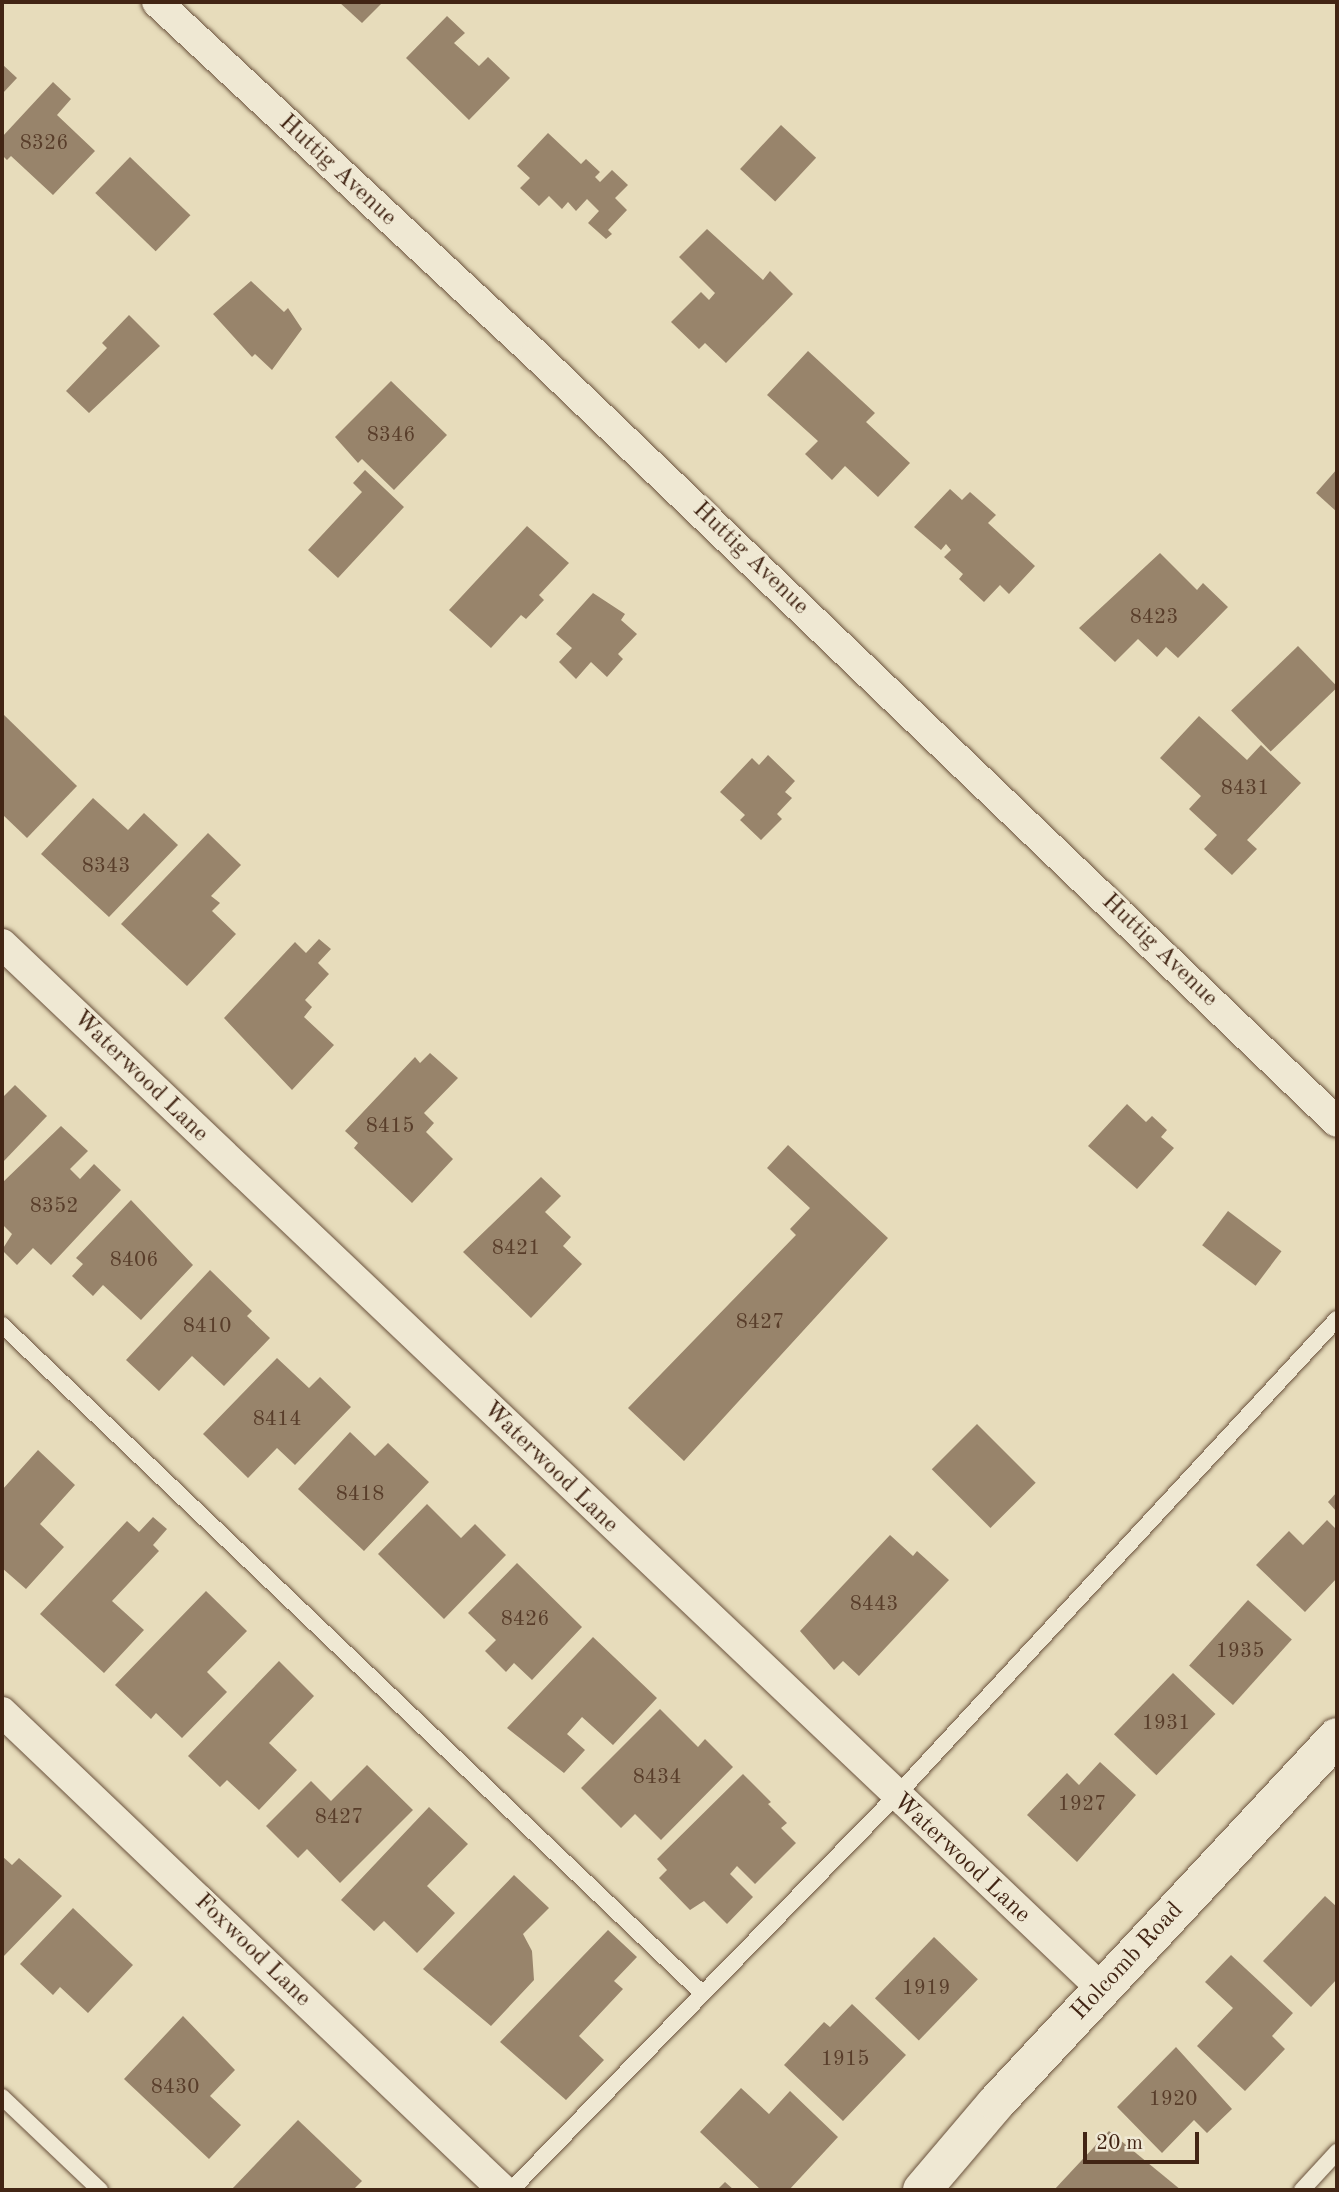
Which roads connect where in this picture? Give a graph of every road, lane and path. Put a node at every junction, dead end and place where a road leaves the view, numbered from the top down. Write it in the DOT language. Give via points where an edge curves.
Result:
graph roads {
  1 [pos="157,2"];
  2 [pos="2,944"];
  3 [pos="1337,1122"];
  4 [pos="1337,1319"];
  5 [pos="2,1325"];
  6 [pos="2,1712"];
  7 [pos="1337,1737"];
  8 [pos="895,1797"];
  9 [pos="1102,1989"];
  10 [pos="701,1992"];
  11 [pos="2,2097"];
  12 [pos="1337,2152"];
  13 [pos="100,2190"];
  14 [pos="503,2190"];
  15 [pos="511,2190"];
  16 [pos="922,2190"];
  17 [pos="1302,2190"];
  1 -- 3 [label="street, Huttig Avenue" via="555,373"];
  2 -- 8 [label="street, Waterwood Lane"];
  4 -- 8 [label="lane"];
  5 -- 10 [label="lane"];
  6 -- 14 [label="street, Foxwood Lane"];
  7 -- 9 [label="street, Holcomb Road"];
  8 -- 9 [label="street, Waterwood Lane"];
  8 -- 10 [label="lane"];
  9 -- 16 [label="street, Holcomb Road"];
  10 -- 15 [label="lane"];
  11 -- 13 [label="lane"];
  12 -- 17 [label="lane"];
}
